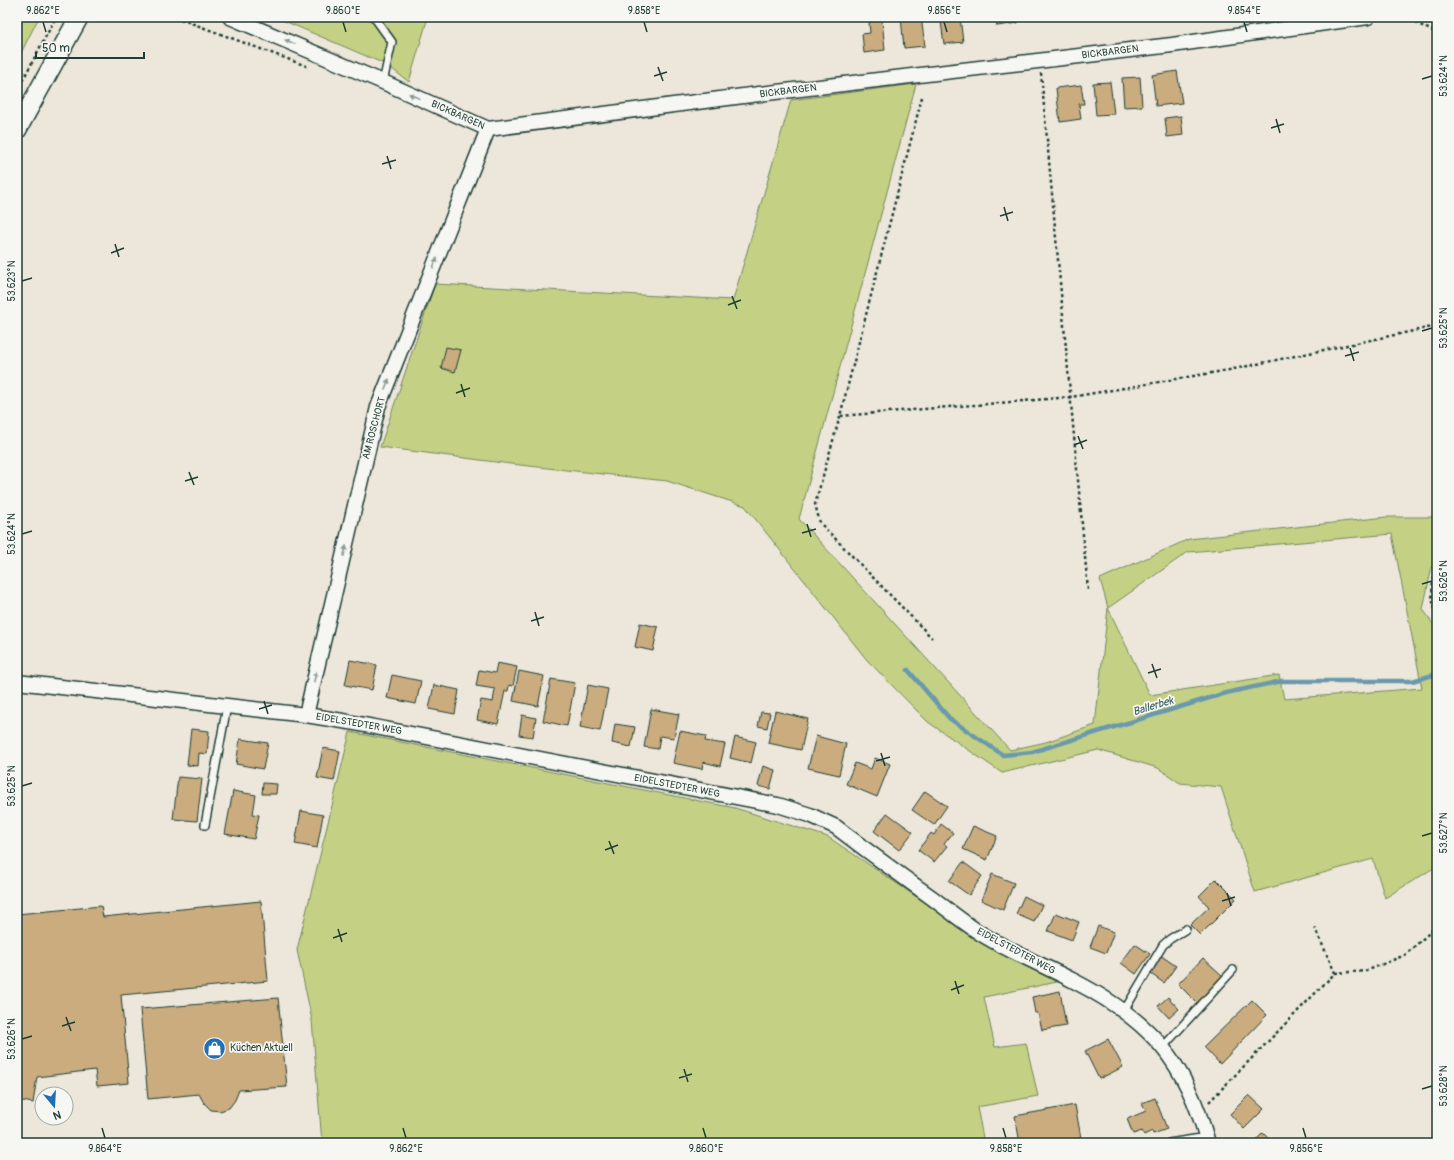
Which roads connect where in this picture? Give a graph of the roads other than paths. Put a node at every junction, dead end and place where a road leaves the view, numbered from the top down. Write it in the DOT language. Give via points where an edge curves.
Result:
graph roads {
  1 [pos="79,17"];
  2 [pos="230,17"];
  3 [pos="374,17"];
  4 [pos="1368,17"];
  5 [pos="383,82"];
  6 [pos="488,129"];
  7 [pos="17,130"];
  8 [pos="17,682"];
  9 [pos="227,706"];
  10 [pos="306,715"];
  11 [pos="205,825"];
  12 [pos="1186,929"];
  13 [pos="1233,970"];
  14 [pos="1124,1011"];
  15 [pos="1163,1047"];
  16 [pos="1207,1140"];
  17 [pos="1169,1143"];
  1 -- 7 [label="street"];
  5 -- 2 [label="street, BICKBARGEN, one-way"];
  3 -- 5 [label="lane" via="392,42"];
  4 -- 6 [label="street, BICKBARGEN" via="1172,45"];
  6 -- 5 [label="street, BICKBARGEN, one-way"];
  10 -- 6 [label="street, AM ROSCHORT, one-way" via="378,407"];
  8 -- 9 [label="street, EIDELSTEDTER WEG"];
  9 -- 10 [label="street, EIDELSTEDTER WEG"];
  9 -- 11 [label="lane"];
  10 -- 14 [label="street, EIDELSTEDTER WEG" via="778,805 810,815 836,827 980,933 1093,991"];
  12 -- 14 [label="lane" via="1163,945"];
  13 -- 15 [label="lane"];
  14 -- 15 [label="street, EIDELSTEDTER WEG"];
  15 -- 16 [label="street, EIDELSTEDTER WEG" via="1189,1087"];
  16 -- 17 [label="lane"];
}
